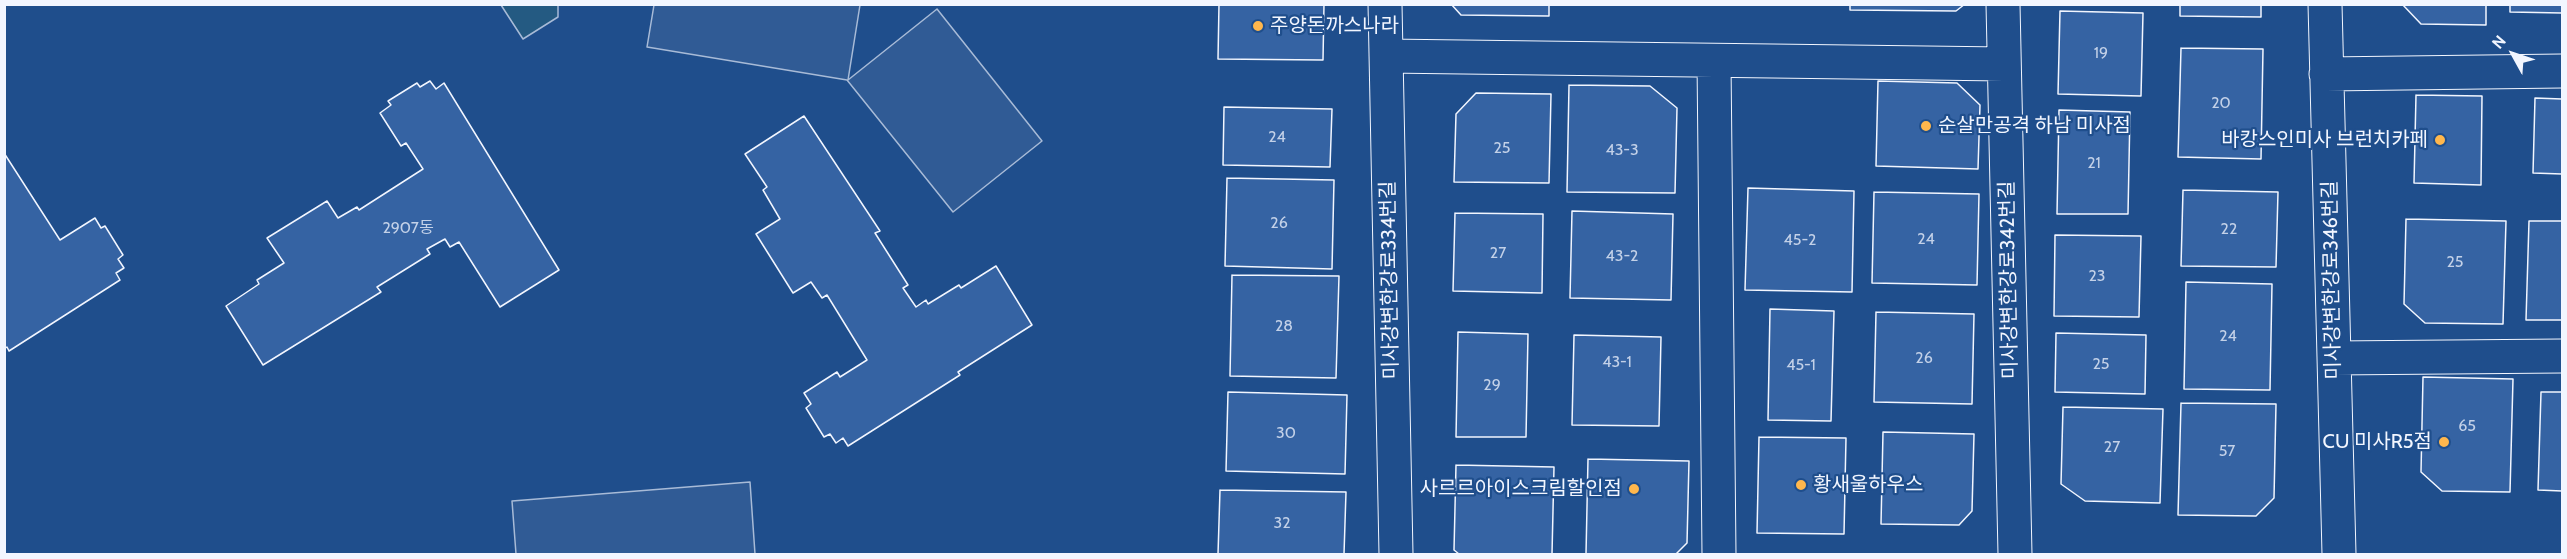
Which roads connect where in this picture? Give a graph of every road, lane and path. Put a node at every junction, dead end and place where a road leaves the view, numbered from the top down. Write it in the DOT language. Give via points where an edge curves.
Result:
graph roads {
  1 [pos="1385,4"];
  2 [pos="2003,4"];
  3 [pos="2325,4"];
  4 [pos="1386,56"];
  5 [pos="1714,61"];
  6 [pos="2004,64"];
  7 [pos="2562,70"];
  8 [pos="2326,74"];
  9 [pos="2562,356"];
  10 [pos="2334,358"];
  11 [pos="1396,555"];
  12 [pos="1719,555"];
  13 [pos="2015,555"];
  14 [pos="2339,555"];
  1 -- 4 [label="street, 미사강변한강로334번길"];
  2 -- 6 [label="street, 미사강변한강로342번길"];
  3 -- 8 [label="street, 미사강변한강로346번길"];
  4 -- 5 [label="street"];
  4 -- 11 [label="street, 미사강변한강로334번길"];
  5 -- 6 [label="street"];
  5 -- 12 [label="street"];
  6 -- 13 [label="street, 미사강변한강로342번길"];
  7 -- 8 [label="street"];
  8 -- 10 [label="street, 미사강변한강로346번길"];
  9 -- 10 [label="street"];
  10 -- 14 [label="street, 미사강변한강로346번길"];
}
